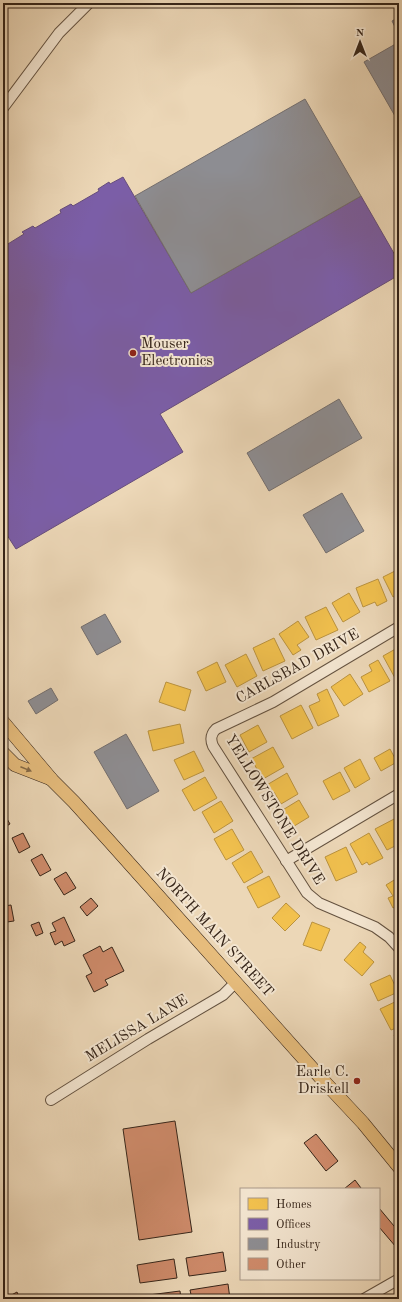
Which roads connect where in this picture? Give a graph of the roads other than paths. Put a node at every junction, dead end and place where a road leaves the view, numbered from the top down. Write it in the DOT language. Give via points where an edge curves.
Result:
graph roads {
  1 [pos="89,3"];
  2 [pos="3,108"];
  3 [pos="399,627"];
  4 [pos="3,722"];
  5 [pos="212,733"];
  6 [pos="3,753"];
  7 [pos="52,780"];
  8 [pos="399,794"];
  9 [pos="286,860"];
  10 [pos="399,948"];
  11 [pos="236,982"];
  12 [pos="51,1100"];
  13 [pos="399,1167"];
  14 [pos="399,1279"];
  15 [pos="364,1299"];
  1 -- 2 [label="street" via="59,33"];
  3 -- 5 [label="street, CARLSBAD DRIVE" via="273,702"];
  4 -- 7 [label="main road, NORTH MAIN STREET"];
  5 -- 9 [label="street, YELLOWSTONE DRIVE" via="212,746"];
  6 -- 7 [label="main road, one-way" via="15,765"];
  7 -- 11 [label="main road, NORTH MAIN STREET"];
  8 -- 9 [label="street"];
  9 -- 10 [label="street, YELLOWSTONE DRIVE" via="307,893 319,903 375,927"];
  11 -- 12 [label="street, MELISSA LANE" via="223,995"];
  11 -- 13 [label="main road, NORTH MAIN STREET" via="363,1123"];
  14 -- 15 [label="street"];
}
